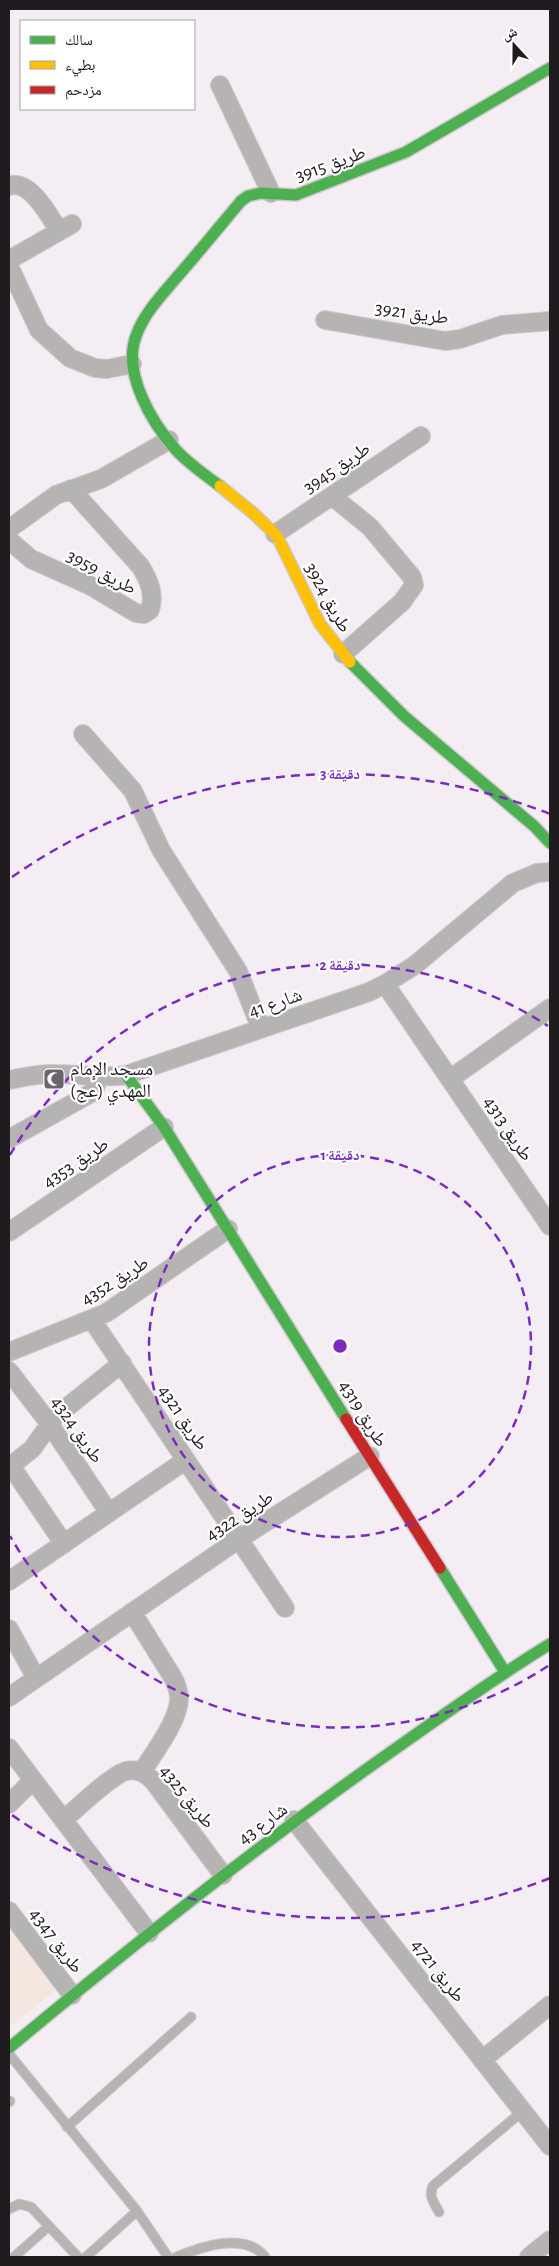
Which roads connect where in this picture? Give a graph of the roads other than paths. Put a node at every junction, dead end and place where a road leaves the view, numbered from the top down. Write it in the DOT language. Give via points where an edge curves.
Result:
graph roads {
  1 [pos="550,68"];
  2 [pos="220,85"];
  3 [pos="9,186"];
  4 [pos="271,193"];
  5 [pos="9,260"];
  6 [pos="9,266"];
  7 [pos="325,320"];
  8 [pos="550,321"];
  9 [pos="132,364"];
  10 [pos="421,436"];
  11 [pos="169,440"];
  12 [pos="71,489"];
  13 [pos="332,496"];
  14 [pos="9,529"];
  15 [pos="275,534"];
  16 [pos="9,540"];
  17 [pos="343,654"];
  18 [pos="83,734"];
  19 [pos="550,843"];
  20 [pos="550,872"];
  21 [pos="385,984"];
  22 [pos="550,1008"];
  23 [pos="261,1029"];
  24 [pos="126,1075"];
  25 [pos="94,1078"];
  26 [pos="450,1079"];
  27 [pos="9,1080"];
  28 [pos="164,1127"];
  29 [pos="9,1139"];
  30 [pos="550,1226"];
  31 [pos="228,1230"];
  32 [pos="9,1232"];
  33 [pos="92,1320"];
  34 [pos="10,1348"];
  35 [pos="122,1363"];
  36 [pos="9,1371"];
  37 [pos="49,1423"];
  38 [pos="370,1456"];
  39 [pos="186,1460"];
  40 [pos="10,1466"];
  41 [pos="109,1513"];
  42 [pos="239,1539"];
  43 [pos="64,1544"];
  44 [pos="9,1581"];
  45 [pos="285,1608"];
  46 [pos="132,1612"];
  47 [pos="9,1629"];
  48 [pos="550,1644"];
  49 [pos="505,1672"];
  50 [pos="36,1678"];
  51 [pos="9,1697"];
  52 [pos="9,1748"];
  53 [pos="142,1772"];
  54 [pos="32,1781"];
  55 [pos="9,1804"];
  56 [pos="63,1820"];
  57 [pos="294,1820"];
  58 [pos="223,1875"];
  59 [pos="9,1911"];
  60 [pos="149,1933"];
  61 [pos="72,1995"];
  62 [pos="550,2005"];
  63 [pos="191,2017"];
  64 [pos="9,2048"];
  65 [pos="9,2054"];
  66 [pos="482,2060"];
  67 [pos="522,2111"];
  68 [pos="67,2127"];
  69 [pos="550,2146"];
  70 [pos="9,2209"];
  71 [pos="137,2211"];
  72 [pos="439,2212"];
  73 [pos="49,2226"];
  74 [pos="550,2240"];
  75 [pos="14,2257"];
  76 [pos="78,2257"];
  77 [pos="86,2257"];
  78 [pos="168,2257"];
  79 [pos="176,2257"];
  80 [pos="265,2257"];
  81 [pos="528,2257"];
  1 -- 4 [label="street, طريق 3915" via="406,152 296,195"];
  2 -- 4 [label="street"];
  3 -- 5 [label="street" via="26,188 66,228"];
  4 -- 9 [label="street, طريق 3915" via="255,192 241,201 147,313 135,337"];
  6 -- 9 [label="street" via="39,330 70,358 94,368"];
  7 -- 8 [label="street, طريق 3921" via="445,341 502,325"];
  9 -- 11 [label="street, طريق 3924" via="147,403"];
  10 -- 13 [label="street, طريق 3945"];
  11 -- 12 [label="street" via="111,475"];
  11 -- 15 [label="street, طريق 3924" via="184,458"];
  12 -- 14 [label="street" via="56,495"];
  12 -- 16 [label="street, طريق 3959" via="141,567 149,581 153,599 150,610 144,614 136,613 89,585 31,559"];
  13 -- 15 [label="street, طريق 3945"];
  13 -- 17 [label="street" via="370,526 412,577 414,585 402,602"];
  15 -- 17 [label="street, طريق 3924" via="323,628"];
  17 -- 19 [label="street, طريق 3924" via="407,720"];
  18 -- 23 [label="street" via="133,792 161,850 238,971"];
  20 -- 21 [label="street, شارع 41" via="531,875 513,884 414,965"];
  21 -- 23 [label="street, شارع 41"];
  21 -- 26 [label="street, طريق 4313"];
  22 -- 26 [label="street"];
  23 -- 24 [label="street, شارع 41"];
  24 -- 25 [label="street, شارع 41"];
  24 -- 28 [label="street, طريق 4319"];
  25 -- 27 [label="street, شارع 41" via="54,1074"];
  25 -- 29 [label="street" via="96,1086 93,1092"];
  26 -- 30 [label="street, طريق 4313"];
  28 -- 31 [label="street, طريق 4319"];
  28 -- 32 [label="street, طريق 4353"];
  31 -- 33 [label="street, طريق 4352"];
  31 -- 38 [label="street, طريق 4319"];
  33 -- 34 [label="street, طريق 4352"];
  33 -- 35 [label="street, طريق 4321"];
  35 -- 37 [label="street"];
  35 -- 39 [label="street, طريق 4321"];
  36 -- 37 [label="street, طريق 4324"];
  37 -- 40 [label="street" via="32,1449"];
  37 -- 41 [label="street, طريق 4324"];
  38 -- 42 [label="street, طريق 4322"];
  38 -- 49 [label="street, طريق 4319"];
  39 -- 41 [label="street"];
  39 -- 42 [label="street, طريق 4321"];
  40 -- 43 [label="street"];
  41 -- 43 [label="street"];
  42 -- 45 [label="street, طريق 4321"];
  42 -- 46 [label="street, طريق 4322"];
  43 -- 44 [label="street"];
  46 -- 50 [label="street, طريق 4322"];
  46 -- 53 [label="street" via="178,1687 179,1699 177,1711"];
  47 -- 50 [label="street"];
  48 -- 49 [label="street, شارع 43"];
  49 -- 57 [label="street, شارع 43"];
  50 -- 51 [label="street, طريق 4322"];
  52 -- 54 [label="street"];
  53 -- 56 [label="street, طريق 4325" via="134,1770 118,1775"];
  53 -- 58 [label="street, طريق 4325" via="154,1782"];
  54 -- 55 [label="street"];
  54 -- 56 [label="street"];
  56 -- 60 [label="street"];
  57 -- 58 [label="street, شارع 43"];
  57 -- 66 [label="street, طريق 4721"];
  58 -- 60 [label="street, شارع 43"];
  59 -- 61 [label="street, طريق 4347"];
  60 -- 61 [label="street, شارع 43"];
  61 -- 64 [label="street, شارع 43"];
  62 -- 66 [label="street"];
  63 -- 68 [label="lane"];
  65 -- 68 [label="lane"];
  66 -- 67 [label="street, طريق 4721"];
  67 -- 69 [label="street, طريق 4721"];
  67 -- 72 [label="lane" via="433,2186 431,2198"];
  68 -- 71 [label="lane"];
  70 -- 73 [label="lane" via="26,2204"];
  71 -- 77 [label="lane"];
  71 -- 78 [label="lane"];
  73 -- 75 [label="lane"];
  73 -- 76 [label="lane"];
  74 -- 81 [label="street"];
  79 -- 80 [label="lane" via="234,2243 248,2244"];
}
